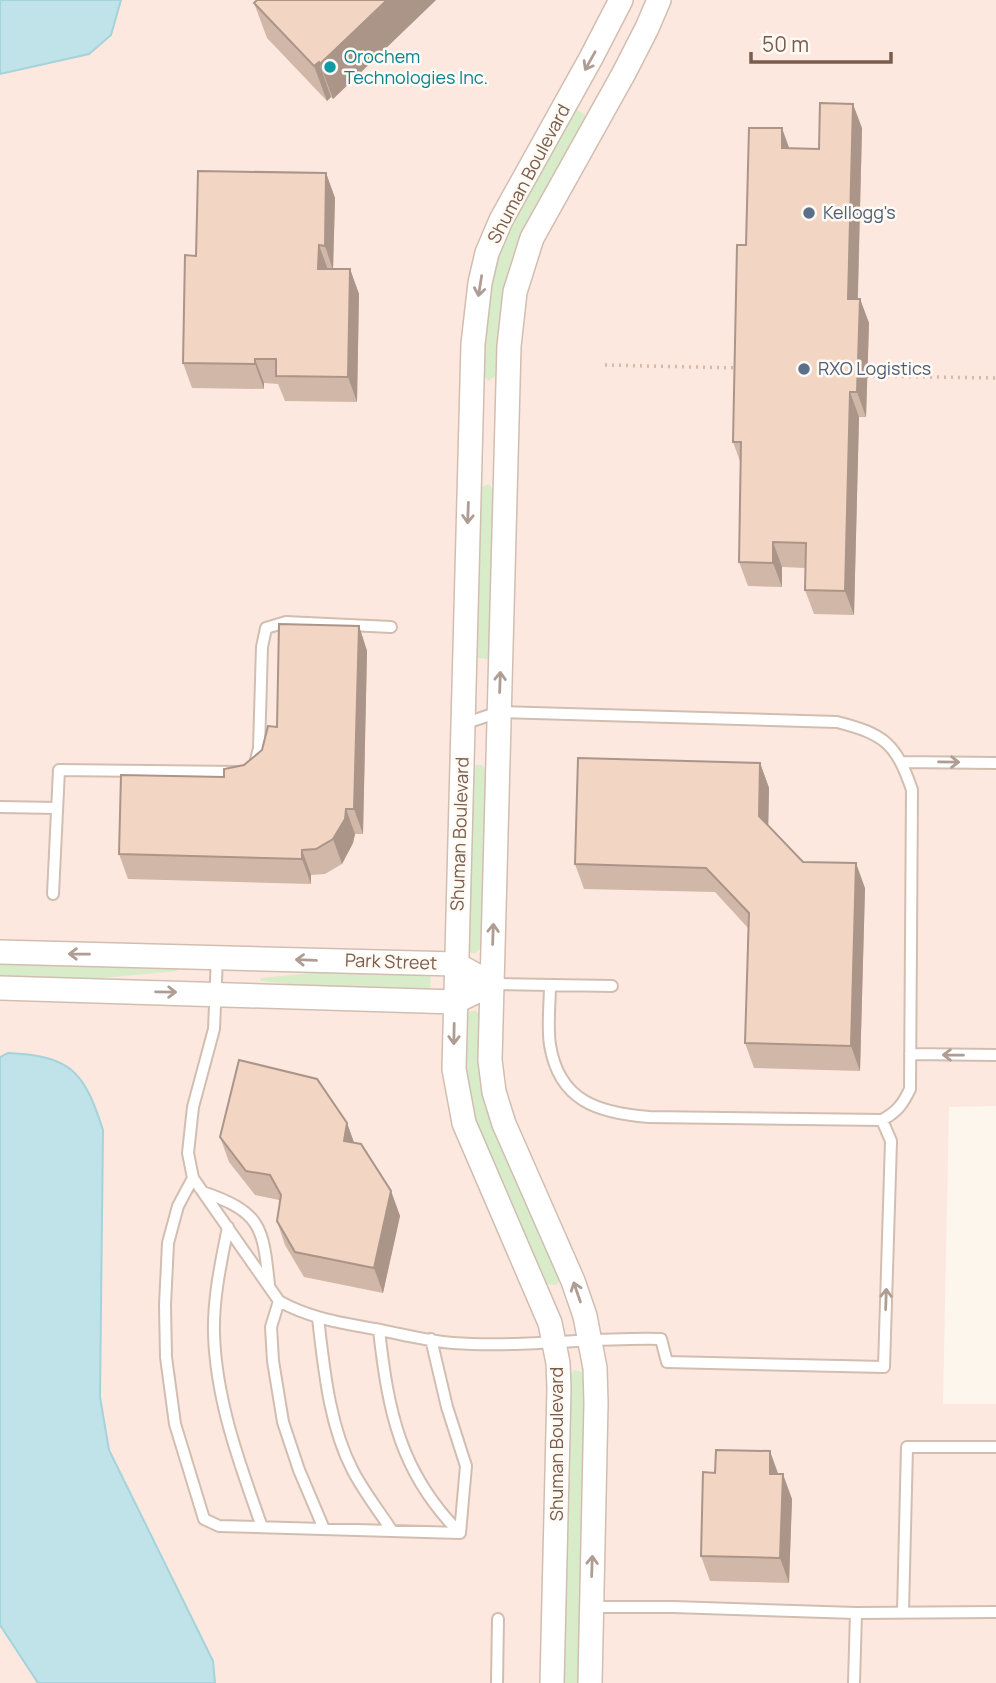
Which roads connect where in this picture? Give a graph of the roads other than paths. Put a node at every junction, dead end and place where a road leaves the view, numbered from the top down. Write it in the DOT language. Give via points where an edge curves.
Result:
graph roads {
  1 [pos="621,0"];
  2 [pos="659,0"];
  3 [pos="391,627"];
  4 [pos="499,712"];
  5 [pos="463,724"];
  6 [pos="902,762"];
  7 [pos="996,763"];
  8 [pos="0,807"];
  9 [pos="57,808"];
  10 [pos="53,894"];
  11 [pos="0,952"];
  12 [pos="217,957"];
  13 [pos="456,964"];
  14 [pos="492,984"];
  15 [pos="550,985"];
  16 [pos="612,986"];
  17 [pos="0,988"];
  18 [pos="217,993"];
  19 [pos="455,1002"];
  20 [pos="910,1054"];
  21 [pos="996,1055"];
  22 [pos="882,1120"];
  23 [pos="193,1178"];
  24 [pos="203,1192"];
  25 [pos="228,1227"];
  26 [pos="269,1287"];
  27 [pos="279,1301"];
  28 [pos="318,1318"];
  29 [pos="379,1330"];
  30 [pos="431,1339"];
  31 [pos="591,1339"];
  32 [pos="554,1343"];
  33 [pos="996,1447"];
  34 [pos="262,1527"];
  35 [pos="324,1529"];
  36 [pos="392,1531"];
  37 [pos="460,1533"];
  38 [pos="590,1607"];
  39 [pos="903,1612"];
  40 [pos="996,1612"];
  41 [pos="856,1613"];
  42 [pos="498,1619"];
  43 [pos="497,1683"];
  44 [pos="552,1683"];
  45 [pos="590,1683"];
  46 [pos="854,1683"];
  1 -- 5 [label="street, Shuman Boulevard, one-way" via="501,220 480,283 473,344"];
  4 -- 2 [label="street, Shuman Boulevard, one-way" via="514,292 532,238"];
  3 -- 9 [label="lane" via="286,622 266,628 255,764 242,772 59,770"];
  4 -- 5 [label="lane"];
  4 -- 6 [label="lane" via="837,722 885,741"];
  14 -- 4 [label="street, Shuman Boulevard, one-way"];
  5 -- 13 [label="street, Shuman Boulevard"];
  6 -- 7 [label="lane, one-way"];
  6 -- 20 [label="lane" via="912,790"];
  8 -- 9 [label="lane"];
  9 -- 10 [label="lane"];
  12 -- 11 [label="street, Park Street, one-way"];
  13 -- 12 [label="street, Park Street, one-way"];
  12 -- 18 [label="lane"];
  13 -- 14 [label="street, Park Street"];
  13 -- 19 [label="street, Shuman Boulevard"];
  14 -- 15 [label="lane"];
  14 -- 19 [label="street, Park Street"];
  31 -- 14 [label="street, Shuman Boulevard, one-way" via="573,1281 494,1092"];
  15 -- 16 [label="lane"];
  15 -- 22 [label="lane" via="550,1043 557,1070 572,1093 595,1108 623,1115"];
  17 -- 18 [label="street, Park Street, one-way"];
  18 -- 19 [label="street, Park Street"];
  18 -- 23 [label="lane" via="215,1029 193,1107 188,1153"];
  19 -- 32 [label="street, Shuman Boulevard, one-way" via="454,1069 464,1123 550,1323"];
  21 -- 20 [label="lane, one-way"];
  20 -- 22 [label="lane" via="907,1096 894,1114"];
  31 -- 22 [label="lane, one-way" via="661,1339 667,1362 884,1367 891,1141"];
  23 -- 24 [label="lane"];
  23 -- 34 [label="lane" via="178,1206 168,1243 166,1357 175,1423 204,1519 219,1526"];
  24 -- 25 [label="lane"];
  24 -- 26 [label="lane" via="237,1206 256,1223 265,1247"];
  25 -- 26 [label="lane"];
  25 -- 34 [label="lane" via="217,1286 220,1393"];
  26 -- 27 [label="lane"];
  27 -- 28 [label="lane"];
  27 -- 35 [label="lane" via="271,1327 272,1361 283,1422"];
  28 -- 29 [label="lane"];
  28 -- 36 [label="lane" via="335,1422 353,1470"];
  29 -- 30 [label="lane"];
  29 -- 37 [label="lane" via="393,1423 414,1472"];
  30 -- 32 [label="lane"];
  30 -- 37 [label="lane" via="466,1466"];
  31 -- 32 [label="lane"];
  38 -- 31 [label="street, Shuman Boulevard, one-way" via="596,1403"];
  32 -- 44 [label="street, Shuman Boulevard" via="559,1389"];
  33 -- 39 [label="lane" via="907,1447"];
  34 -- 35 [label="lane"];
  35 -- 36 [label="lane"];
  36 -- 37 [label="lane"];
  38 -- 41 [label="lane"];
  38 -- 45 [label="street, Shuman Boulevard"];
  39 -- 40 [label="lane"];
  39 -- 41 [label="lane"];
  41 -- 46 [label="lane"];
  42 -- 43 [label="lane"];
}
